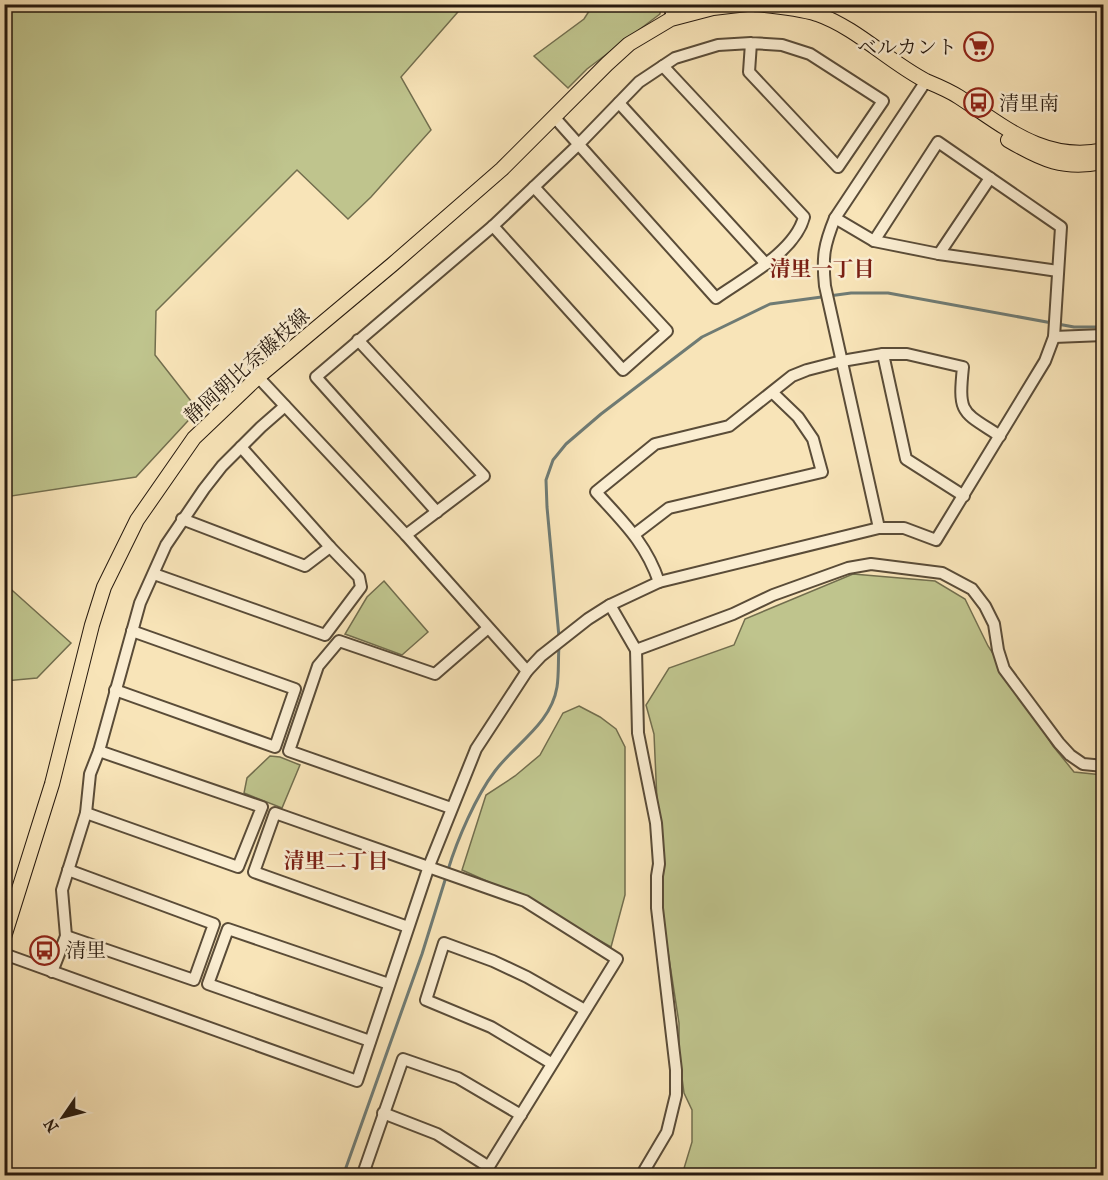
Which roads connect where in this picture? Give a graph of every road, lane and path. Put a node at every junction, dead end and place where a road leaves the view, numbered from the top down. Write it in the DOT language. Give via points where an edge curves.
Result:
graph roads {
  1 [pos="671,4"];
  2 [pos="747,4"];
  3 [pos="753,4"];
  4 [pos="671,19"];
  5 [pos="751,44"];
  6 [pos="663,66"];
  7 [pos="926,81"];
  8 [pos="619,103"];
  9 [pos="555,118"];
  10 [pos="578,145"];
  11 [pos="1104,150"];
  12 [pos="1104,162"];
  13 [pos="990,178"];
  14 [pos="534,187"];
  15 [pos="835,218"];
  16 [pos="493,226"];
  17 [pos="874,241"];
  18 [pos="939,254"];
  19 [pos="766,264"];
  20 [pos="1058,271"];
  21 [pos="1104,335"];
  22 [pos="1054,337"];
  23 [pos="358,340"];
  24 [pos="883,354"];
  25 [pos="842,361"];
  26 [pos="258,377"];
  27 [pos="773,393"];
  28 [pos="285,406"];
  29 [pos="1000,436"];
  30 [pos="241,447"];
  31 [pos="964,496"];
  32 [pos="437,512"];
  33 [pos="182,519"];
  34 [pos="879,528"];
  35 [pos="635,534"];
  36 [pos="406,535"];
  37 [pos="330,547"];
  38 [pos="154,574"];
  39 [pos="659,582"];
  40 [pos="610,605"];
  41 [pos="488,628"];
  42 [pos="132,630"];
  43 [pos="636,650"];
  44 [pos="527,671"];
  45 [pos="115,690"];
  46 [pos="99,752"];
  47 [pos="1104,766"];
  48 [pos="451,808"];
  49 [pos="86,813"];
  50 [pos="429,867"];
  51 [pos="68,870"];
  52 [pos="408,927"];
  53 [pos="66,936"];
  54 [pos="4,937"];
  55 [pos="4,954"];
  56 [pos="52,972"];
  57 [pos="389,984"];
  58 [pos="585,1010"];
  59 [pos="370,1041"];
  60 [pos="551,1063"];
  61 [pos="383,1113"];
  62 [pos="521,1115"];
  63 [pos="486,1171"];
  64 [pos="374,1176"];
  65 [pos="641,1176"];
  1 -- 4 [label="street"];
  2 -- 4 [label="main road, 静岡朝比奈藤枝線"];
  3 -- 7 [label="main road" via="817,15"];
  4 -- 9 [label="main road, 静岡朝比奈藤枝線" via="629,44"];
  5 -- 5 [label="street" via="782,45 810,54 883,101 838,167 749,72"];
  5 -- 6 [label="street" via="718,45"];
  6 -- 8 [label="street" via="639,82"];
  6 -- 19 [label="street" via="804,217 780,253"];
  7 -- 11 [label="main road" via="945,88 1040,147 1087,154"];
  7 -- 12 [label="main road" via="1035,156 1055,163"];
  7 -- 15 [label="street"];
  8 -- 10 [label="street"];
  8 -- 19 [label="street"];
  9 -- 10 [label="street"];
  9 -- 26 [label="main road, 静岡朝比奈藤枝線" via="494,176"];
  10 -- 14 [label="street"];
  10 -- 19 [label="street" via="716,298"];
  13 -- 17 [label="street" via="938,142"];
  13 -- 18 [label="street"];
  13 -- 20 [label="street" via="1060,227"];
  14 -- 16 [label="street"];
  14 -- 16 [label="street" via="667,331 623,370"];
  15 -- 17 [label="street"];
  15 -- 25 [label="street" via="822,259"];
  16 -- 23 [label="street"];
  17 -- 18 [label="street"];
  18 -- 20 [label="street"];
  20 -- 22 [label="street"];
  21 -- 22 [label="street"];
  22 -- 29 [label="street" via="1045,361"];
  23 -- 32 [label="street" via="316,377"];
  23 -- 32 [label="street" via="484,476"];
  24 -- 25 [label="street"];
  24 -- 29 [label="street" via="907,354 963,367 962,407"];
  24 -- 31 [label="street" via="906,459"];
  25 -- 27 [label="street" via="792,376"];
  25 -- 34 [label="street"];
  26 -- 28 [label="street"];
  26 -- 54 [label="main road, 静岡朝比奈藤枝線" via="194,438 137,520 116,560 92,626 52,784"];
  27 -- 35 [label="street" via="729,426 655,444 596,492"];
  27 -- 35 [label="street" via="798,417 813,439 822,472 669,508"];
  28 -- 30 [label="street"];
  28 -- 36 [label="street"];
  29 -- 31 [label="street"];
  30 -- 33 [label="street"];
  30 -- 37 [label="street"];
  31 -- 34 [label="street" via="936,540 904,528"];
  32 -- 36 [label="street"];
  33 -- 37 [label="street" via="305,566"];
  33 -- 38 [label="street"];
  34 -- 39 [label="street"];
  35 -- 39 [label="street" via="652,560"];
  36 -- 41 [label="street"];
  37 -- 38 [label="street" via="359,577 361,587 325,635"];
  38 -- 42 [label="street"];
  39 -- 40 [label="street"];
  40 -- 43 [label="street"];
  40 -- 44 [label="street" via="541,656"];
  41 -- 44 [label="street"];
  41 -- 48 [label="street" via="435,674 339,641 318,666 289,751"];
  42 -- 45 [label="street"];
  42 -- 45 [label="street" via="295,689 275,747"];
  43 -- 47 [label="street" via="848,568 871,564 942,573 972,589 985,606 994,624 1004,669 1059,743 1083,764"];
  43 -- 65 [label="street" via="638,733 656,823 657,908 676,1070 676,1095 667,1132"];
  44 -- 48 [label="street" via="476,749"];
  45 -- 46 [label="street"];
  46 -- 49 [label="street" via="90,774"];
  46 -- 49 [label="street" via="262,807 238,867"];
  48 -- 50 [label="street"];
  49 -- 51 [label="street"];
  50 -- 52 [label="street"];
  50 -- 52 [label="street" via="275,813 254,873"];
  50 -- 58 [label="street" via="525,901 617,959"];
  51 -- 53 [label="street" via="62,890"];
  51 -- 53 [label="street" via="214,924 194,980"];
  52 -- 57 [label="street"];
  53 -- 56 [label="street"];
  55 -- 56 [label="street"];
  56 -- 59 [label="street" via="357,1081"];
  57 -- 59 [label="street"];
  57 -- 59 [label="street" via="228,929 208,984"];
  58 -- 60 [label="street"];
  58 -- 60 [label="street" via="501,965 444,944 426,1000 491,1027"];
  60 -- 62 [label="street"];
  61 -- 62 [label="street" via="403,1059 458,1078"];
  61 -- 63 [label="street" via="437,1134"];
  61 -- 64 [label="street" via="364,1172"];
  62 -- 63 [label="street"];
}
